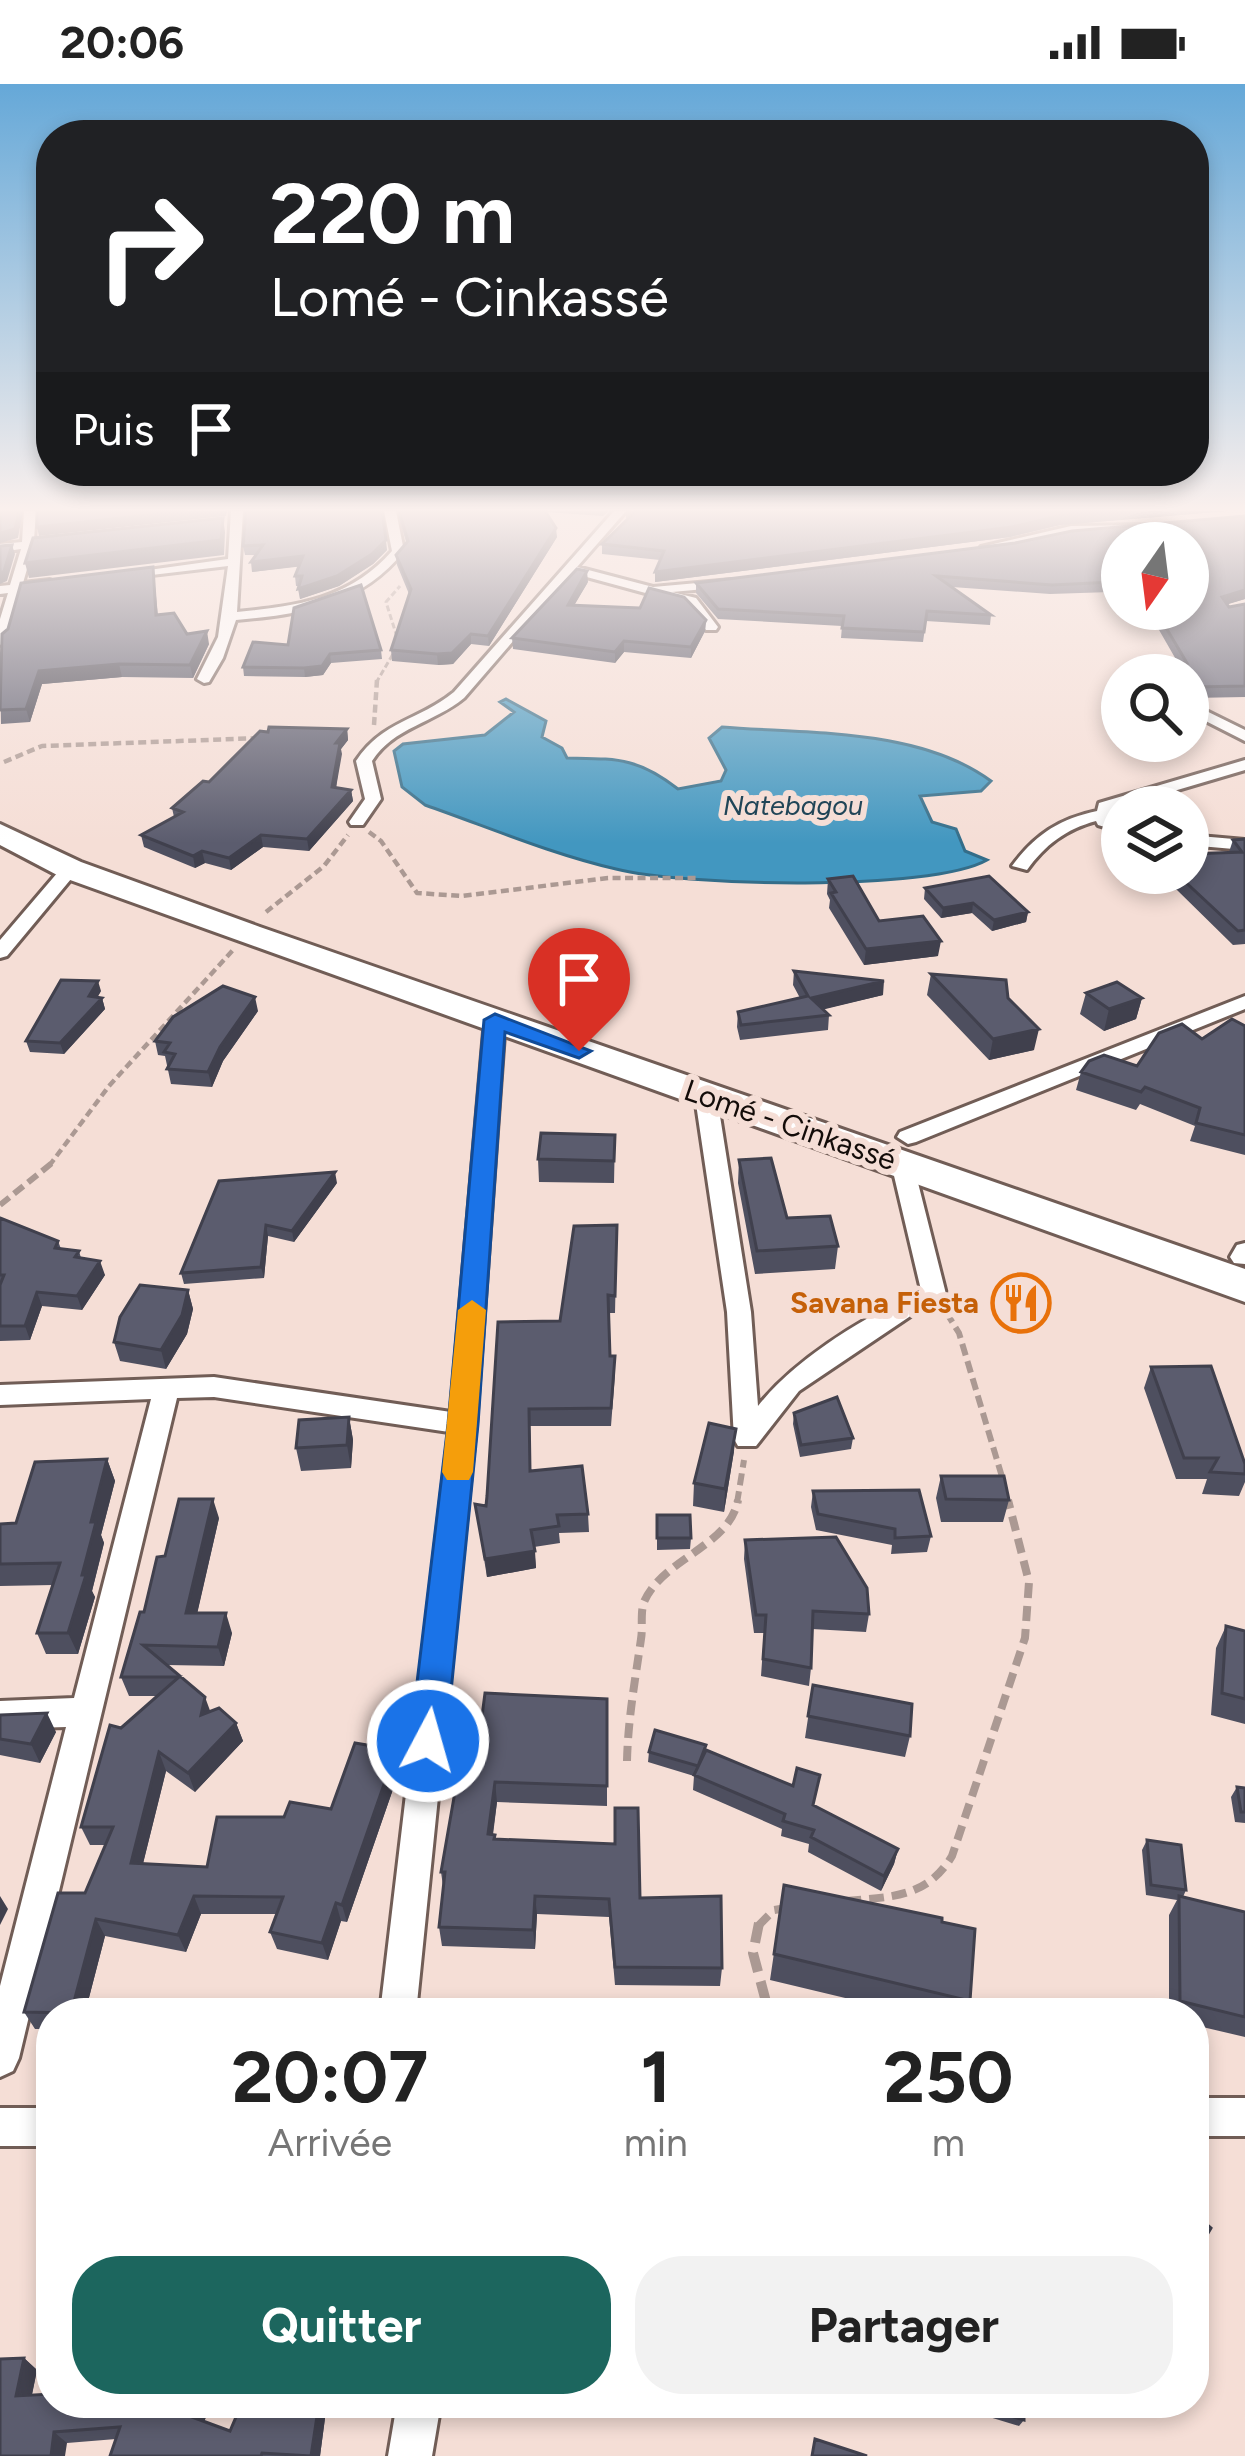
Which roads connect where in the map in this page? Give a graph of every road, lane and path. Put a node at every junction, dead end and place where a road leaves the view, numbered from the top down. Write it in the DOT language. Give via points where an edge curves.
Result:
graph roads {
  1 [pos="232,622"];
  2 [pos="391,622"];
  3 [pos="524,622"];
  4 [pos="707,622"];
  5 [pos="711,627"];
  6 [pos="204,679"];
  7 [pos="1209,717"];
  8 [pos="396,727"];
  9 [pos="1245,736"];
  10 [pos="273,737"];
  11 [pos="4,762"];
  12 [pos="1245,765"];
  13 [pos="1174,786"];
  14 [pos="0,805"];
  15 [pos="1101,815"];
  16 [pos="357,822"];
  17 [pos="0,833"];
  18 [pos="1209,842"];
  19 [pos="1245,845"];
  20 [pos="1021,866"];
  21 [pos="70,869"];
  22 [pos="699,878"];
  23 [pos="257,923"];
  24 [pos="0,952"];
  25 [pos="1245,1002"];
  26 [pos="1216,1012"];
  27 [pos="1245,1013"];
  28 [pos="495,1020"];
  29 [pos="706,1097"];
  30 [pos="905,1150"];
  31 [pos="0,1205"];
  32 [pos="1243,1273"];
  33 [pos="934,1294"];
  34 [pos="166,1390"];
  35 [pos="0,1395"];
  36 [pos="463,1424"];
  37 [pos="747,1439"];
  38 [pos="86,1712"];
  39 [pos="0,1714"];
  40 [pos="627,1761"];
  41 [pos="839,1902"];
  42 [pos="795,1907"];
  43 [pos="400,1998"];
  44 [pos="765,1998"];
  45 [pos="0,2058"];
  46 [pos="1209,2117"];
  47 [pos="1245,2117"];
  48 [pos="0,2126"];
  49 [pos="36,2127"];
  50 [pos="416,2418"];
  51 [pos="410,2456"];
  1 -- 6 [label="street"];
  2 -- 8 [label="path" via="398,650 381,666 373,731"];
  3 -- 8 [label="street" via="460,698 432,718"];
  4 -- 5 [label="street"];
  7 -- 9 [label="street"];
  8 -- 16 [label="street" via="364,761 373,799"];
  10 -- 11 [label="path" via="42,746"];
  12 -- 13 [label="street"];
  14 -- 23 [label="highway, Lomé - Cinkassé"];
  15 -- 20 [label="street" via="1041,838"];
  16 -- 22 [label="path" via="381,841 417,893 439,897 502,896 593,879"];
  16 -- 23 [label="path" via="325,866"];
  17 -- 21 [label="highway, Lomé - Cinkassé"];
  18 -- 19 [label="street"];
  21 -- 23 [label="highway, Lomé - Cinkassé"];
  21 -- 24 [label="street"];
  23 -- 28 [label="highway, Lomé - Cinkassé"];
  23 -- 30 [label="highway, Lomé - Cinkassé"];
  23 -- 31 [label="path" via="109,1086 50,1166"];
  25 -- 26 [label="street"];
  26 -- 27 [label="street"];
  26 -- 30 [label="street"];
  28 -- 29 [label="highway, Lomé - Cinkassé"];
  28 -- 36 [label="street"];
  29 -- 30 [label="highway, Lomé - Cinkassé"];
  29 -- 37 [label="street" via="739,1312"];
  30 -- 32 [label="highway, Lomé - Cinkassé"];
  30 -- 33 [label="street"];
  33 -- 37 [label="street" via="790,1384"];
  33 -- 41 [label="path" via="959,1333 1014,1519 1029,1582 1025,1638 941,1880 926,1891"];
  34 -- 35 [label="street"];
  34 -- 36 [label="street" via="214,1387"];
  34 -- 38 [label="street"];
  36 -- 43 [label="street"];
  37 -- 40 [label="path" via="736,1510 670,1566 643,1604"];
  38 -- 39 [label="street"];
  38 -- 45 [label="street"];
  42 -- 44 [label="path" via="759,1921 753,1953"];
  46 -- 47 [label="street"];
  48 -- 49 [label="street"];
  50 -- 51 [label="street"];
}
